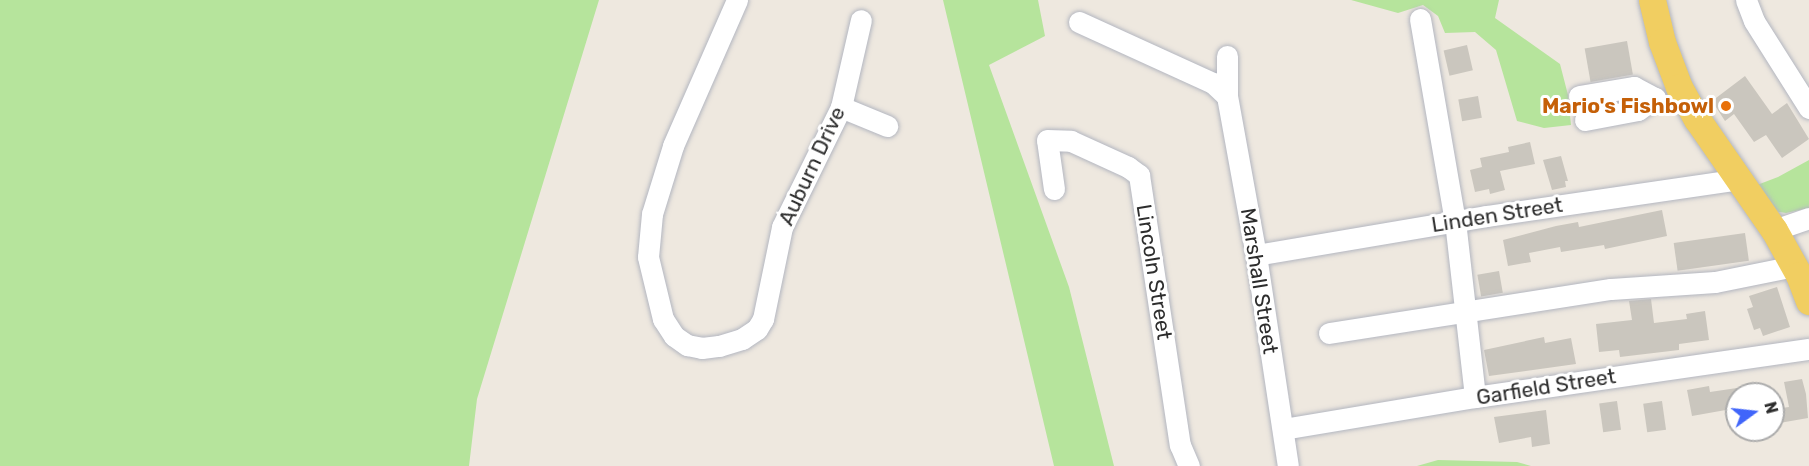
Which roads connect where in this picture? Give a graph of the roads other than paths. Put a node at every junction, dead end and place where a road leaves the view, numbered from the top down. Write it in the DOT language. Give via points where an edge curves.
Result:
graph roads {
  1 [pos="736,0"];
  2 [pos="1652,0"];
  3 [pos="1746,0"];
  4 [pos="1420,19"];
  5 [pos="861,21"];
  6 [pos="1079,22"];
  7 [pos="1227,56"];
  8 [pos="1227,96"];
  9 [pos="1655,98"];
  10 [pos="840,107"];
  11 [pos="1582,108"];
  12 [pos="1809,108"];
  13 [pos="887,126"];
  14 [pos="1739,178"];
  15 [pos="1054,189"];
  16 [pos="1809,218"];
  17 [pos="1455,221"];
  18 [pos="1774,230"];
  19 [pos="1256,255"];
  20 [pos="1794,266"];
  21 [pos="1809,301"];
  22 [pos="1465,311"];
  23 [pos="1329,333"];
  24 [pos="1809,349"];
  25 [pos="1475,397"];
  26 [pos="1283,429"];
  27 [pos="1189,466"];
  28 [pos="1288,466"];
  1 -- 10 [label="street, Auburn Drive" via="673,146 652,214 648,257 656,297 663,319 674,336 687,345 719,346 742,339 757,329 763,319 782,227"];
  2 -- 14 [label="main road" via="1679,87 1696,119"];
  3 -- 12 [label="street" via="1754,21"];
  4 -- 17 [label="street"];
  5 -- 10 [label="street, Auburn Drive"];
  6 -- 8 [label="street" via="1213,83"];
  7 -- 8 [label="street, Marshall Street"];
  8 -- 19 [label="street, Marshall Street"];
  9 -- 11 [label="street" via="1634,87"];
  10 -- 13 [label="street"];
  14 -- 17 [label="street, Linden Street"];
  14 -- 18 [label="main road"];
  15 -- 27 [label="street, Lincoln Street" via="1047,140 1071,141 1139,175 1180,445"];
  16 -- 18 [label="street"];
  17 -- 19 [label="street, Linden Street"];
  17 -- 22 [label="street"];
  18 -- 20 [label="main road"];
  19 -- 26 [label="street, Marshall Street"];
  20 -- 21 [label="main road"];
  20 -- 22 [label="street" via="1715,282 1611,289"];
  22 -- 23 [label="street"];
  22 -- 25 [label="street"];
  24 -- 25 [label="street, Garfield Street"];
  25 -- 26 [label="street, Garfield Street"];
  26 -- 28 [label="street, Marshall Street"];
}
